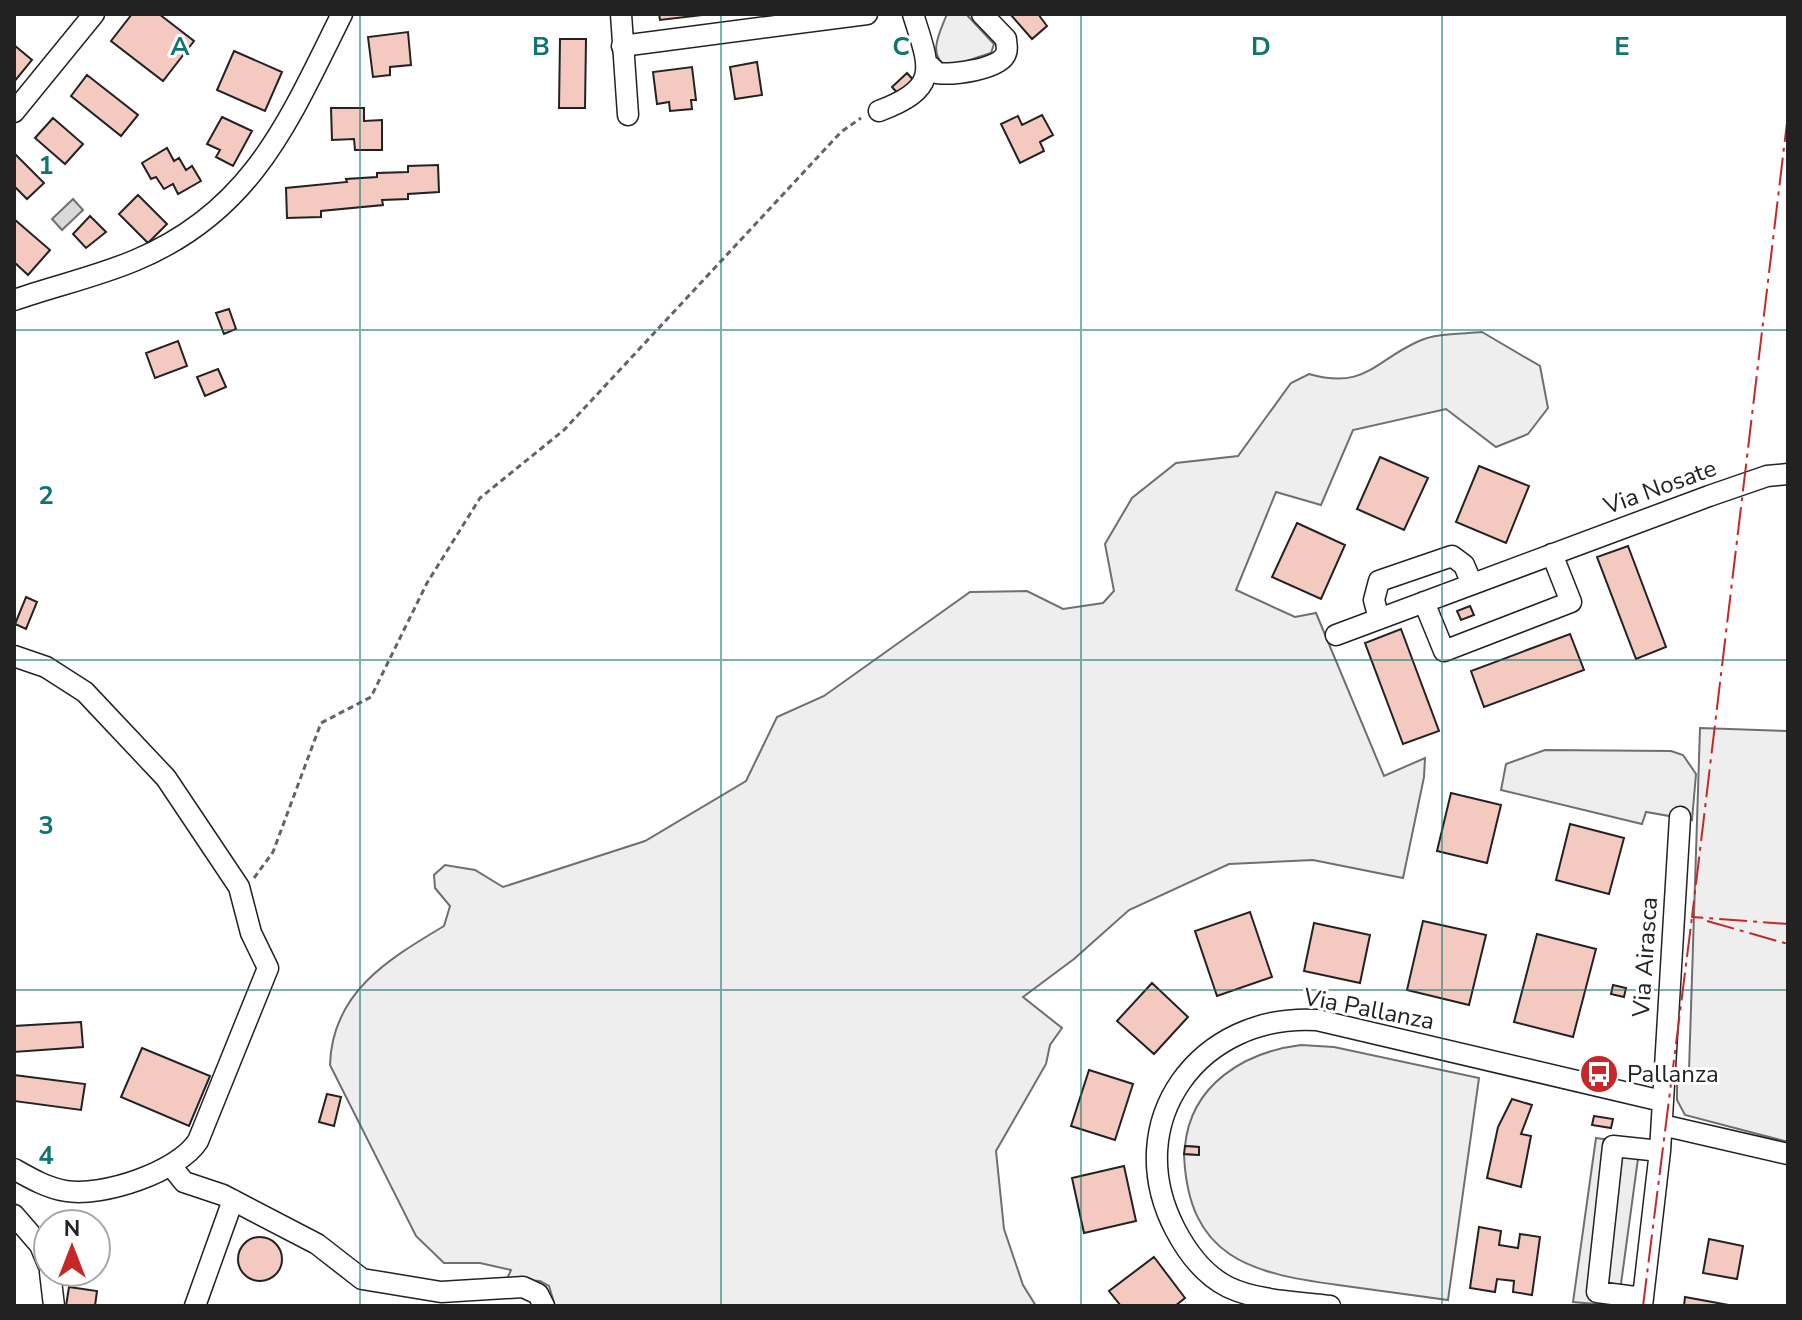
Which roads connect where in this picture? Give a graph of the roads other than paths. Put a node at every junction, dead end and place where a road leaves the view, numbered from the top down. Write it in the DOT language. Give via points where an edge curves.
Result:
graph roads {
  1 [pos="94,14"];
  2 [pos="342,14"];
  3 [pos="621,14"];
  4 [pos="867,14"];
  5 [pos="913,14"];
  6 [pos="982,14"];
  7 [pos="622,46"];
  8 [pos="930,66"];
  9 [pos="879,111"];
  10 [pos="14,112"];
  11 [pos="628,115"];
  12 [pos="18,294"];
  13 [pos="1788,474"];
  14 [pos="1552,554"];
  15 [pos="1472,584"];
  16 [pos="1424,602"];
  17 [pos="1379,619"];
  18 [pos="1336,635"];
  19 [pos="14,656"];
  20 [pos="1680,817"];
  21 [pos="1662,1101"];
  22 [pos="1662,1125"];
  23 [pos="1660,1151"];
  24 [pos="1788,1154"];
  25 [pos="172,1167"];
  26 [pos="14,1169"];
  27 [pos="233,1200"];
  28 [pos="14,1215"];
  29 [pos="32,1236"];
  30 [pos="441,1299"];
  31 [pos="1642,1302"];
  32 [pos="195,1306"];
  33 [pos="544,1306"];
  34 [pos="1330,1306"];
  1 -- 10 [label="street"];
  2 -- 12 [label="street" via="276,144 222,207 139,259"];
  3 -- 7 [label="street"];
  4 -- 7 [label="street"];
  5 -- 8 [label="street"];
  6 -- 8 [label="street" via="1006,39 1000,62 954,75 937,73"];
  7 -- 11 [label="street"];
  8 -- 9 [label="street" via="917,93"];
  13 -- 14 [label="street, Via Nosate" via="1767,476"];
  14 -- 15 [label="street, Via Nosate"];
  14 -- 16 [label="street" via="1571,602 1444,651"];
  15 -- 16 [label="street, Via Nosate"];
  15 -- 17 [label="street" via="1464,565 1452,556 1379,581 1374,600"];
  16 -- 17 [label="street, Via Nosate"];
  17 -- 18 [label="street, Via Nosate"];
  19 -- 25 [label="street" via="46,667 85,692 166,778 242,894 251,933 266,960 267,973 198,1141"];
  20 -- 21 [label="street, Via Airasca"];
  21 -- 22 [label="street, Via Airasca"];
  21 -- 34 [label="street, Via Pallanza" via="1317,1020 1263,1023 1230,1037 1190,1070 1160,1122 1155,1153 1165,1207 1196,1262 1229,1287"];
  22 -- 23 [label="street, Via Airasca"];
  22 -- 24 [label="street"];
  23 -- 31 [label="street, Via Airasca"];
  23 -- 31 [label="street" via="1613,1146 1597,1292"];
  25 -- 26 [label="street" via="80,1192 45,1185"];
  25 -- 27 [label="street" via="184,1182"];
  27 -- 30 [label="street" via="317,1244 362,1279"];
  27 -- 32 [label="street"];
  28 -- 29 [label="street"];
  30 -- 33 [label="street" via="523,1287 538,1294"];
}
